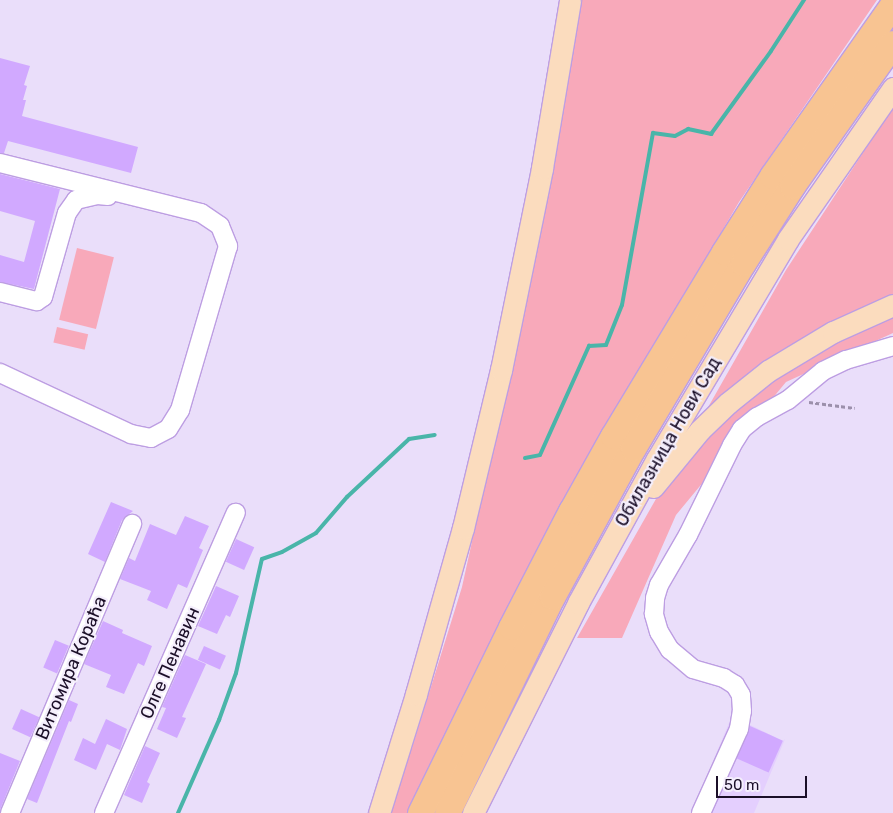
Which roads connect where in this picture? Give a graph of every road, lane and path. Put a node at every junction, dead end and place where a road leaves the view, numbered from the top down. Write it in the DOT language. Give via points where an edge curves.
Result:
graph roads {
  1 [pos="570,0"];
  2 [pos="893,4"];
  3 [pos="893,43"];
  4 [pos="893,88"];
  5 [pos="0,163"];
  6 [pos="136,199"];
  7 [pos="0,292"];
  8 [pos="893,305"];
  9 [pos="893,346"];
  10 [pos="0,373"];
  11 [pos="788,400"];
  12 [pos="855,408"];
  13 [pos="236,513"];
  14 [pos="132,524"];
  15 [pos="601,558"];
  16 [pos="10,813"];
  17 [pos="104,813"];
  18 [pos="379,813"];
  19 [pos="420,813"];
  20 [pos="446,813"];
  21 [pos="473,813"];
  22 [pos="701,813"];
  1 -- 18 [label="main road" via="542,168 501,370 464,528"];
  2 -- 19 [label="highway" via="768,183 613,436 511,627"];
  3 -- 20 [label="highway" via="787,194 632,448 552,597"];
  4 -- 15 [label="main road, Обилазница Нови Сад" via="788,239"];
  5 -- 6 [label="street"];
  6 -- 7 [label="street" via="98,195 76,200 67,213 43,296 37,301"];
  6 -- 10 [label="street" via="201,214 220,226 228,246 180,410 168,429 151,438 131,434"];
  8 -- 15 [label="main road" via="812,343 768,371 728,403 675,459"];
  9 -- 11 [label="street" via="846,360 823,371"];
  11 -- 12 [label="path"];
  11 -- 22 [label="street" via="742,428 655,598 654,614 659,632 670,650 693,668 724,678 735,685 741,695 739,729"];
  13 -- 17 [label="street, Олге Пенавин"];
  14 -- 16 [label="street, Витомира Кораћа"];
  15 -- 21 [label="main road, Обилазница Нови Сад"];
}
